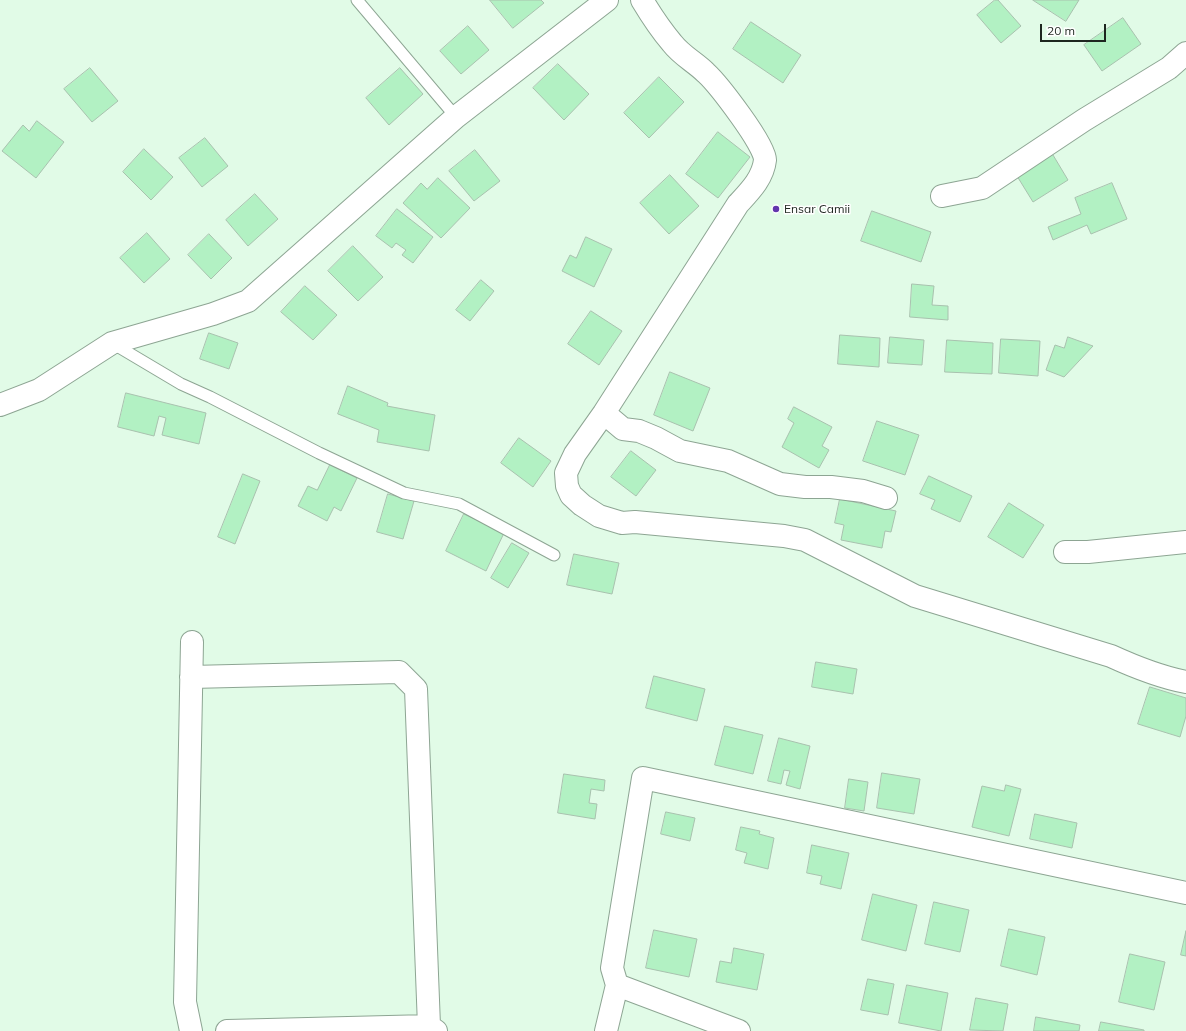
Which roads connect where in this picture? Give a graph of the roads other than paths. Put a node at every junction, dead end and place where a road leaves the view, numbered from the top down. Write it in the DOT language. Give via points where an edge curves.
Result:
graph roads {
  1 [pos="357,0"];
  2 [pos="607,0"];
  3 [pos="642,0"];
  4 [pos="1186,53"];
  5 [pos="456,117"];
  6 [pos="942,196"];
  7 [pos="112,343"];
  8 [pos="0,405"];
  9 [pos="604,413"];
  10 [pos="886,498"];
  11 [pos="1186,542"];
  12 [pos="1065,552"];
  13 [pos="554,555"];
  14 [pos="192,642"];
  15 [pos="191,677"];
  16 [pos="1186,682"];
  17 [pos="1186,893"];
  18 [pos="617,985"];
  19 [pos="433,1028"];
  20 [pos="191,1031"];
  21 [pos="226,1031"];
  22 [pos="606,1031"];
  23 [pos="740,1031"];
  1 -- 5 [label="lane"];
  2 -- 5 [label="street"];
  3 -- 9 [label="street" via="672,43 685,57 705,71 719,87 759,142 765,159 762,172 753,188 738,204"];
  4 -- 6 [label="street" via="1169,68 1084,120 982,188"];
  5 -- 7 [label="street" via="248,301 213,314"];
  7 -- 8 [label="street" via="39,390"];
  7 -- 13 [label="lane" via="181,384 319,453 404,493 459,504"];
  9 -- 10 [label="street" via="623,429 639,431 680,451 728,461 780,484 863,491"];
  9 -- 16 [label="street" via="575,454 566,473 567,486 572,495 599,516 622,523 635,522 805,540 915,596 1111,656 1173,680"];
  11 -- 12 [label="street"];
  14 -- 15 [label="street"];
  15 -- 19 [label="street" via="399,672 416,689"];
  15 -- 20 [label="street" via="185,1002"];
  17 -- 18 [label="street" via="643,778 612,968"];
  18 -- 22 [label="street"];
  18 -- 23 [label="street"];
  19 -- 21 [label="street"];
}
